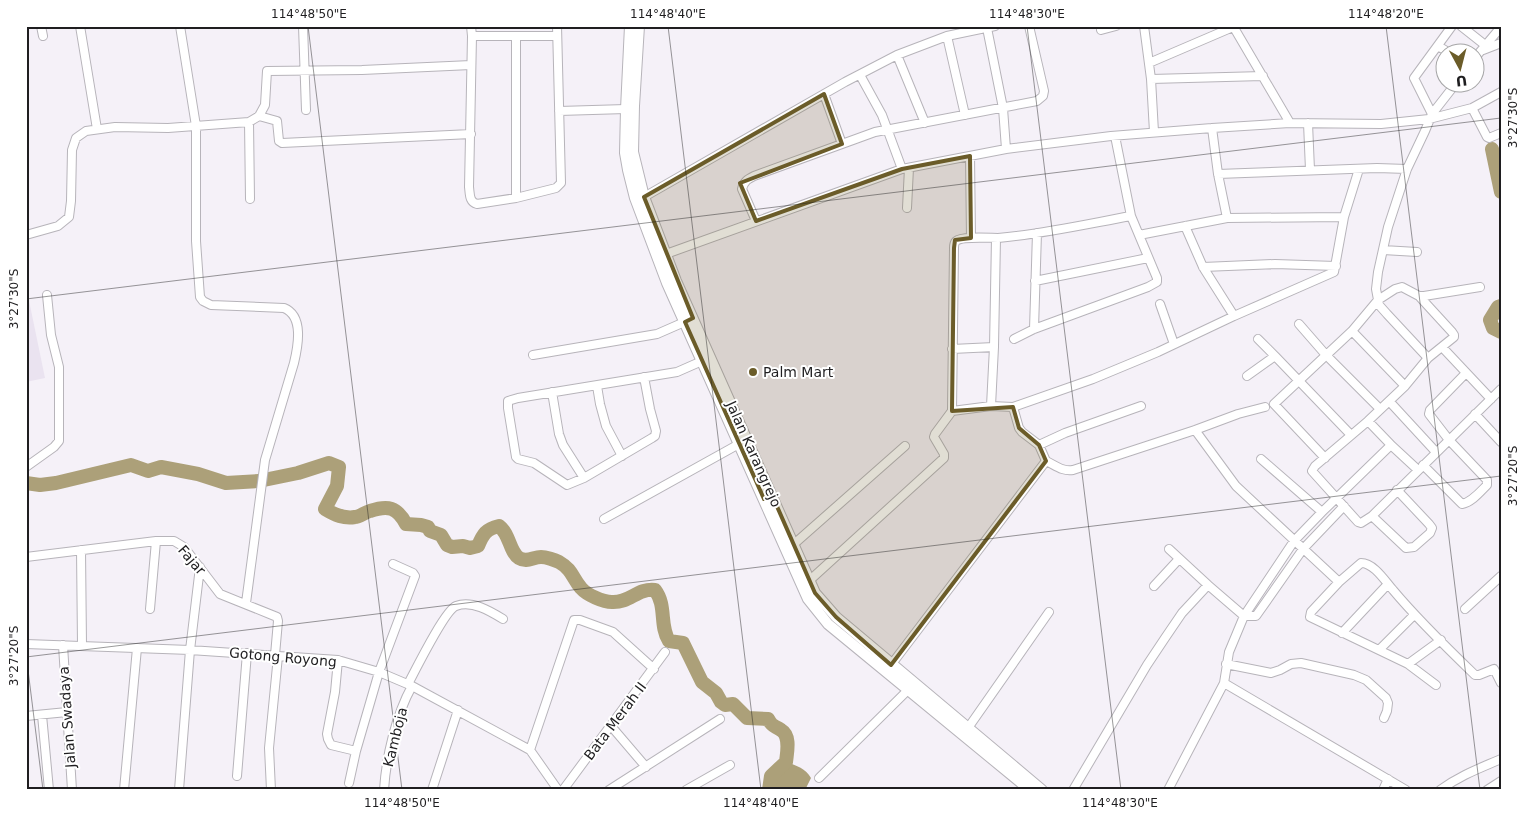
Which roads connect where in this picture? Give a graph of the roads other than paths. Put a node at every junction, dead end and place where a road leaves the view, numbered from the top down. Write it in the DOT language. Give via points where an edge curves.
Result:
graph roads {
  1 [pos="41,26"];
  2 [pos="80,26"];
  3 [pos="180,26"];
  4 [pos="303,26"];
  5 [pos="471,26"];
  6 [pos="557,26"];
  7 [pos="630,26"];
  8 [pos="639,26"];
  9 [pos="1029,26"];
  10 [pos="1116,26"];
  11 [pos="1144,26"];
  12 [pos="1452,26"];
  13 [pos="1461,26"];
  14 [pos="1501,26"];
  15 [pos="991,27"];
  16 [pos="1233,27"];
  17 [pos="1101,30"];
  18 [pos="43,36"];
  19 [pos="472,36"];
  20 [pos="516,36"];
  21 [pos="556,36"];
  22 [pos="947,36"];
  23 [pos="1441,42"];
  24 [pos="1479,42"];
  25 [pos="1501,43"];
  26 [pos="1484,47"];
  27 [pos="1434,51"];
  28 [pos="897,56"];
  29 [pos="1149,62"];
  30 [pos="471,65"];
  31 [pos="305,70"];
  32 [pos="860,75"];
  33 [pos="1263,76"];
  34 [pos="1151,79"];
  35 [pos="1449,92"];
  36 [pos="1501,92"];
  37 [pos="824,94"];
  38 [pos="1003,108"];
  39 [pos="1472,108"];
  40 [pos="626,109"];
  41 [pos="306,110"];
  42 [pos="560,111"];
  43 [pos="965,115"];
  44 [pos="259,116"];
  45 [pos="1430,117"];
  46 [pos="249,122"];
  47 [pos="925,123"];
  48 [pos="1290,123"];
  49 [pos="1308,123"];
  50 [pos="196,126"];
  51 [pos="1212,128"];
  52 [pos="98,129"];
  53 [pos="888,130"];
  54 [pos="1154,132"];
  55 [pos="1501,133"];
  56 [pos="471,134"];
  57 [pos="1115,136"];
  58 [pos="842,144"];
  59 [pos="1006,149"];
  60 [pos="970,156"];
  61 [pos="905,169"];
  62 [pos="1359,169"];
  63 [pos="1408,169"];
  64 [pos="1310,170"];
  65 [pos="1218,174"];
  66 [pos="644,197"];
  67 [pos="516,198"];
  68 [pos="250,199"];
  69 [pos="907,208"];
  70 [pos="1131,216"];
  71 [pos="1344,217"];
  72 [pos="1227,218"];
  73 [pos="756,221"];
  74 [pos="1185,226"];
  75 [pos="1037,233"];
  76 [pos="1139,234"];
  77 [pos="26,235"];
  78 [pos="971,238"];
  79 [pos="996,238"];
  80 [pos="1383,250"];
  81 [pos="1417,252"];
  82 [pos="666,254"];
  83 [pos="1148,258"];
  84 [pos="1336,266"];
  85 [pos="1203,267"];
  86 [pos="1035,281"];
  87 [pos="1480,286"];
  88 [pos="47,295"];
  89 [pos="1419,296"];
  90 [pos="1378,300"];
  91 [pos="1160,304"];
  92 [pos="1234,316"];
  93 [pos="689,320"];
  94 [pos="1299,324"];
  95 [pos="1034,329"];
  96 [pos="1352,330"];
  97 [pos="1014,339"];
  98 [pos="1258,339"];
  99 [pos="1174,344"];
  100 [pos="994,347"];
  101 [pos="1442,348"];
  102 [pos="952,349"];
  103 [pos="533,355"];
  104 [pos="1326,355"];
  105 [pos="1275,356"];
  106 [pos="1428,358"];
  107 [pos="702,361"];
  108 [pos="1466,373"];
  109 [pos="1247,376"];
  110 [pos="644,377"];
  111 [pos="1299,381"];
  112 [pos="597,386"];
  113 [pos="1405,386"];
  114 [pos="1500,391"];
  115 [pos="552,392"];
  116 [pos="1491,399"];
  117 [pos="1389,401"];
  118 [pos="991,406"];
  119 [pos="1141,406"];
  120 [pos="1012,407"];
  121 [pos="1265,407"];
  122 [pos="1380,409"];
  123 [pos="952,411"];
  124 [pos="1475,414"];
  125 [pos="1368,421"];
  126 [pos="1195,430"];
  127 [pos="1351,435"];
  128 [pos="1449,440"];
  129 [pos="1501,442"];
  130 [pos="739,444"];
  131 [pos="1039,445"];
  132 [pos="905,446"];
  133 [pos="1396,449"];
  134 [pos="1436,452"];
  135 [pos="622,456"];
  136 [pos="1325,458"];
  137 [pos="1261,459"];
  138 [pos="1046,461"];
  139 [pos="26,467"];
  140 [pos="1420,467"];
  141 [pos="584,478"];
  142 [pos="1397,490"];
  143 [pos="768,497"];
  144 [pos="1336,498"];
  145 [pos="1344,506"];
  146 [pos="1322,512"];
  147 [pos="1372,516"];
  148 [pos="604,519"];
  149 [pos="156,540"];
  150 [pos="1294,541"];
  151 [pos="794,544"];
  152 [pos="1169,548"];
  153 [pos="1303,549"];
  154 [pos="81,550"];
  155 [pos="26,557"];
  156 [pos="1179,558"];
  157 [pos="393,564"];
  158 [pos="200,567"];
  159 [pos="1501,576"];
  160 [pos="810,580"];
  161 [pos="1339,582"];
  162 [pos="1388,584"];
  163 [pos="1208,585"];
  164 [pos="1154,586"];
  165 [pos="246,603"];
  166 [pos="150,609"];
  167 [pos="1465,609"];
  168 [pos="1049,612"];
  169 [pos="1414,615"];
  170 [pos="1244,616"];
  171 [pos="503,619"];
  172 [pos="1342,633"];
  173 [pos="1441,640"];
  174 [pos="26,644"];
  175 [pos="63,645"];
  176 [pos="82,645"];
  177 [pos="137,648"];
  178 [pos="190,650"];
  179 [pos="1379,650"];
  180 [pos="665,652"];
  181 [pos="247,653"];
  182 [pos="277,655"];
  183 [pos="338,660"];
  184 [pos="1226,664"];
  185 [pos="1408,664"];
  186 [pos="891,665"];
  187 [pos="1497,668"];
  188 [pos="654,669"];
  189 [pos="379,672"];
  190 [pos="1224,683"];
  191 [pos="1501,683"];
  192 [pos="410,685"];
  193 [pos="1436,685"];
  194 [pos="908,690"];
  195 [pos="932,704"];
  196 [pos="458,710"];
  197 [pos="67,712"];
  198 [pos="42,715"];
  199 [pos="26,716"];
  200 [pos="1384,718"];
  201 [pos="720,720"];
  202 [pos="611,726"];
  203 [pos="968,728"];
  204 [pos="530,750"];
  205 [pos="356,751"];
  206 [pos="1501,759"];
  207 [pos="730,765"];
  208 [pos="646,767"];
  209 [pos="237,776"];
  210 [pos="819,778"];
  211 [pos="1388,779"];
  212 [pos="1501,780"];
  213 [pos="349,784"];
  214 [pos="49,790"];
  215 [pos="72,790"];
  216 [pos="124,790"];
  217 [pos="179,790"];
  218 [pos="271,790"];
  219 [pos="384,790"];
  220 [pos="432,790"];
  221 [pos="558,790"];
  222 [pos="563,790"];
  223 [pos="610,790"];
  224 [pos="686,790"];
  225 [pos="1030,790"];
  226 [pos="1042,790"];
  227 [pos="1073,790"];
  228 [pos="1168,790"];
  229 [pos="1383,790"];
  230 [pos="1406,790"];
  231 [pos="1440,790"];
  232 [pos="1487,790"];
  1 -- 18 [label="street"];
  2 -- 52 [label="street"];
  3 -- 50 [label="street"];
  4 -- 31 [label="street"];
  5 -- 19 [label="street"];
  6 -- 21 [label="street"];
  7 -- 40 [label="main road, Jalan Karangrejo"];
  8 -- 66 [label="main road, Jalan Karangrejo" via="633,152"];
  9 -- 38 [label="street" via="1044,94 1037,101"];
  10 -- 17 [label="street"];
  11 -- 29 [label="street"];
  12 -- 23 [label="street"];
  13 -- 24 [label="street"];
  14 -- 26 [label="street"];
  15 -- 22 [label="street"];
  15 -- 38 [label="street"];
  16 -- 29 [label="street"];
  16 -- 33 [label="street"];
  19 -- 20 [label="street"];
  19 -- 30 [label="street"];
  20 -- 21 [label="street"];
  20 -- 67 [label="street"];
  21 -- 42 [label="street"];
  22 -- 28 [label="street"];
  22 -- 43 [label="street"];
  25 -- 26 [label="street"];
  27 -- 45 [label="street" via="1414,78"];
  28 -- 32 [label="street"];
  28 -- 47 [label="street"];
  29 -- 34 [label="street"];
  30 -- 31 [label="street"];
  30 -- 56 [label="street"];
  31 -- 41 [label="street"];
  31 -- 44 [label="street" via="267,71 265,105"];
  32 -- 37 [label="street"];
  32 -- 53 [label="street"];
  33 -- 34 [label="street"];
  33 -- 48 [label="street"];
  34 -- 54 [label="street"];
  35 -- 45 [label="street"];
  36 -- 39 [label="street"];
  37 -- 58 [label="street"];
  37 -- 66 [label="street"];
  38 -- 43 [label="street"];
  38 -- 59 [label="street"];
  39 -- 45 [label="street"];
  39 -- 55 [label="street" via="1486,137"];
  40 -- 42 [label="street"];
  40 -- 93 [label="main road, Jalan Karangrejo" via="626,160 635,198 667,283"];
  42 -- 67 [label="street" via="561,183 556,188"];
  43 -- 47 [label="street"];
  44 -- 46 [label="street"];
  44 -- 56 [label="street" via="276,121 282,143"];
  45 -- 49 [label="street" via="1381,124"];
  45 -- 63 [label="street"];
  46 -- 50 [label="street"];
  46 -- 68 [label="street"];
  47 -- 53 [label="street"];
  48 -- 49 [label="street"];
  48 -- 51 [label="street"];
  49 -- 64 [label="street"];
  50 -- 52 [label="street"];
  50 -- 165 [label="street" via="196,241 200,297 211,305 284,308 292,313 297,325 296,354 262,475"];
  51 -- 54 [label="street"];
  51 -- 65 [label="street"];
  52 -- 77 [label="street" via="80,134 74,142 70,218 58,226"];
  53 -- 58 [label="street"];
  53 -- 61 [label="street"];
  54 -- 57 [label="street"];
  56 -- 67 [label="street" via="469,187 472,202 482,204"];
  57 -- 59 [label="street"];
  57 -- 70 [label="street"];
  58 -- 73 [label="street" via="746,180 742,189"];
  59 -- 60 [label="street"];
  60 -- 61 [label="street"];
  60 -- 78 [label="street"];
  61 -- 69 [label="street"];
  61 -- 73 [label="street"];
  62 -- 63 [label="street"];
  62 -- 64 [label="street"];
  62 -- 71 [label="street"];
  63 -- 80 [label="street"];
  64 -- 65 [label="street"];
  65 -- 72 [label="street"];
  66 -- 82 [label="main road, Jalan Karangrejo"];
  70 -- 75 [label="street"];
  70 -- 76 [label="street"];
  71 -- 72 [label="street"];
  71 -- 84 [label="street"];
  72 -- 74 [label="street"];
  73 -- 82 [label="street"];
  74 -- 76 [label="street"];
  74 -- 85 [label="street"];
  75 -- 79 [label="street"];
  75 -- 86 [label="street"];
  76 -- 83 [label="street"];
  78 -- 79 [label="street"];
  78 -- 102 [label="street" via="955,242"];
  79 -- 100 [label="street"];
  80 -- 81 [label="street"];
  80 -- 90 [label="street" via="1376,289"];
  82 -- 93 [label="main road, Jalan Karangrejo"];
  83 -- 86 [label="street"];
  83 -- 95 [label="street" via="1157,278 1154,284"];
  84 -- 85 [label="street"];
  84 -- 92 [label="street" via="1330,275"];
  85 -- 92 [label="street"];
  86 -- 95 [label="street"];
  87 -- 89 [label="street"];
  88 -- 139 [label="street" via="59,367 59,441"];
  89 -- 90 [label="street" via="1400,287"];
  89 -- 101 [label="street" via="1454,335"];
  90 -- 96 [label="street"];
  90 -- 106 [label="street"];
  91 -- 99 [label="street"];
  92 -- 99 [label="street"];
  93 -- 103 [label="street" via="657,334"];
  93 -- 107 [label="main road, Jalan Karangrejo"];
  93 -- 143 [label="main road, Jalan Karangrejo"];
  94 -- 104 [label="street"];
  95 -- 97 [label="street"];
  96 -- 104 [label="street"];
  96 -- 113 [label="street"];
  98 -- 105 [label="street"];
  99 -- 120 [label="street" via="1093,379"];
  100 -- 102 [label="street"];
  100 -- 118 [label="street"];
  101 -- 106 [label="street"];
  101 -- 108 [label="street"];
  102 -- 123 [label="street"];
  104 -- 111 [label="street"];
  104 -- 122 [label="street"];
  105 -- 109 [label="street"];
  105 -- 111 [label="street"];
  106 -- 113 [label="street"];
  107 -- 110 [label="street" via="677,372"];
  107 -- 130 [label="main road, Jalan Karangrejo"];
  108 -- 116 [label="street"];
  108 -- 128 [label="street" via="1430,410 1430,417"];
  110 -- 112 [label="street"];
  110 -- 135 [label="street" via="656,434"];
  111 -- 127 [label="street"];
  111 -- 136 [label="street" via="1274,404"];
  112 -- 115 [label="street"];
  112 -- 135 [label="street" via="606,426"];
  113 -- 117 [label="street"];
  114 -- 116 [label="street"];
  115 -- 141 [label="street" via="563,445"];
  115 -- 141 [label="street" via="508,401 515,455 518,459 534,463 564,484"];
  116 -- 124 [label="street"];
  117 -- 122 [label="street"];
  117 -- 134 [label="street"];
  118 -- 120 [label="street"];
  118 -- 123 [label="street"];
  119 -- 131 [label="street"];
  120 -- 131 [label="street" via="1019,428"];
  121 -- 126 [label="street"];
  122 -- 125 [label="street"];
  123 -- 160 [label="street" via="934,434 944,454 941,462"];
  124 -- 128 [label="street"];
  124 -- 129 [label="street"];
  125 -- 127 [label="street"];
  125 -- 133 [label="street"];
  126 -- 138 [label="street" via="1068,472"];
  126 -- 150 [label="street" via="1236,486"];
  127 -- 136 [label="street"];
  128 -- 134 [label="street"];
  128 -- 140 [label="street" via="1488,480 1481,491 1462,504"];
  130 -- 143 [label="main road, Jalan Karangrejo"];
  130 -- 148 [label="street"];
  131 -- 138 [label="street"];
  132 -- 151 [label="street"];
  133 -- 140 [label="street"];
  133 -- 144 [label="street" via="1391,445"];
  134 -- 140 [label="street"];
  135 -- 141 [label="street"];
  136 -- 144 [label="street" via="1312,471"];
  137 -- 146 [label="street"];
  138 -- 186 [label="street"];
  140 -- 142 [label="street"];
  142 -- 147 [label="street"];
  142 -- 147 [label="street" via="1429,524 1430,532 1414,547 1406,548"];
  143 -- 151 [label="main road, Jalan Karangrejo"];
  143 -- 194 [label="main road, Jalan Karangrejo" via="813,605 828,624"];
  144 -- 145 [label="street"];
  144 -- 146 [label="street"];
  145 -- 147 [label="street" via="1358,522"];
  145 -- 153 [label="street"];
  146 -- 150 [label="street"];
  149 -- 154 [label="street, Fajar"];
  149 -- 158 [label="street, Fajar" via="179,543"];
  149 -- 166 [label="street"];
  150 -- 153 [label="street"];
  150 -- 170 [label="street"];
  151 -- 160 [label="main road, Jalan Karangrejo"];
  152 -- 156 [label="street"];
  153 -- 161 [label="street"];
  153 -- 170 [label="street" via="1258,614"];
  154 -- 155 [label="street, Fajar"];
  154 -- 176 [label="street"];
  156 -- 163 [label="street"];
  156 -- 164 [label="street"];
  157 -- 189 [label="street" via="414,576"];
  158 -- 165 [label="street, Fajar" via="220,594"];
  158 -- 178 [label="street"];
  159 -- 167 [label="street"];
  160 -- 186 [label="main road, Jalan Karangrejo" via="815,593 836,617"];
  161 -- 162 [label="street" via="1364,563"];
  161 -- 172 [label="street" via="1310,616"];
  162 -- 169 [label="street"];
  162 -- 172 [label="street"];
  163 -- 170 [label="street"];
  163 -- 227 [label="street" via="1182,613 1160,645"];
  165 -- 182 [label="street, Fajar" via="277,617"];
  168 -- 203 [label="street"];
  169 -- 173 [label="street"];
  169 -- 179 [label="street"];
  170 -- 184 [label="street"];
  171 -- 192 [label="street, Kamboja" via="480,607 454,606 435,634"];
  172 -- 179 [label="street"];
  173 -- 185 [label="street"];
  173 -- 187 [label="street" via="1475,674"];
  174 -- 175 [label="street, Gotong Royong"];
  175 -- 176 [label="street, Gotong Royong"];
  175 -- 197 [label="street, Jalan Swadaya"];
  176 -- 177 [label="street, Gotong Royong"];
  177 -- 178 [label="street, Gotong Royong"];
  177 -- 216 [label="street"];
  178 -- 181 [label="street, Gotong Royong"];
  178 -- 217 [label="street"];
  179 -- 185 [label="street"];
  180 -- 188 [label="street, Bata Merah II"];
  181 -- 182 [label="street, Gotong Royong"];
  181 -- 209 [label="street"];
  182 -- 183 [label="street, Gotong Royong"];
  182 -- 218 [label="street" via="269,748"];
  183 -- 189 [label="street, Gotong Royong"];
  183 -- 205 [label="street" via="327,734 331,745"];
  184 -- 190 [label="street"];
  184 -- 200 [label="street" via="1271,673 1301,662 1354,675 1366,680 1386,698 1388,711"];
  185 -- 193 [label="street"];
  186 -- 195 [label="main road, Jalan Karangrejo"];
  187 -- 191 [label="street"];
  188 -- 202 [label="street, Bata Merah II"];
  188 -- 204 [label="street" via="613,632 574,620"];
  189 -- 192 [label="street, Gotong Royong"];
  189 -- 205 [label="street"];
  190 -- 211 [label="street"];
  190 -- 228 [label="street"];
  192 -- 196 [label="street, Gotong Royong"];
  192 -- 219 [label="street, Kamboja" via="393,739"];
  194 -- 195 [label="main road, Jalan Karangrejo"];
  194 -- 210 [label="street"];
  195 -- 203 [label="main road, Jalan Karangrejo"];
  195 -- 225 [label="main road, Jalan Karangrejo"];
  196 -- 204 [label="street, Gotong Royong"];
  196 -- 220 [label="street"];
  197 -- 198 [label="street"];
  197 -- 215 [label="street, Jalan Swadaya"];
  198 -- 199 [label="street"];
  198 -- 214 [label="street"];
  201 -- 208 [label="street"];
  202 -- 208 [label="street"];
  202 -- 222 [label="street, Bata Merah II"];
  203 -- 226 [label="main road, Jalan Karangrejo"];
  204 -- 221 [label="street, Gotong Royong"];
  205 -- 213 [label="street"];
  206 -- 231 [label="street" via="1469,772"];
  207 -- 224 [label="street"];
  208 -- 223 [label="street"];
  211 -- 229 [label="street"];
  211 -- 230 [label="street"];
  212 -- 232 [label="street"];
}
